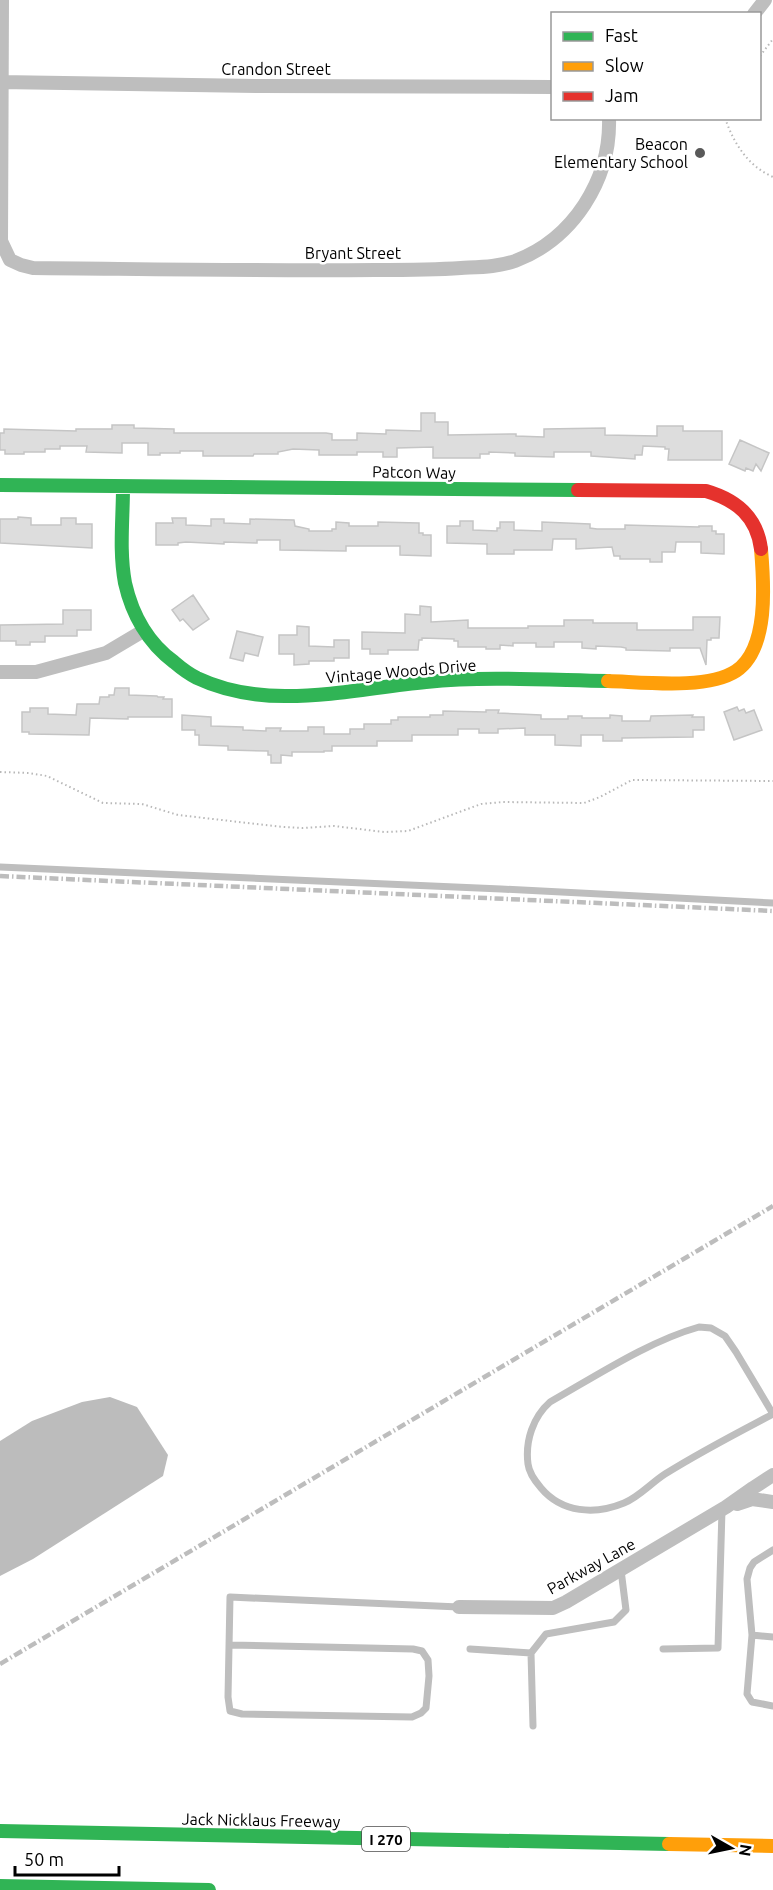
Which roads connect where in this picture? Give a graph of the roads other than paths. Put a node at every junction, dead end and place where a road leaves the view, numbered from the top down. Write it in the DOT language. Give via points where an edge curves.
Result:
graph roads {
  1 [pos="2,0"];
  2 [pos="765,0"];
  3 [pos="756,12"];
  4 [pos="1,82"];
  5 [pos="551,87"];
  6 [pos="609,120"];
  7 [pos="0,485"];
  8 [pos="123,487"];
  9 [pos="761,585"];
  10 [pos="143,631"];
  11 [pos="0,672"];
  12 [pos="0,867"];
  13 [pos="773,903"];
  14 [pos="773,1414"];
  15 [pos="773,1476"];
  16 [pos="773,1502"];
  17 [pos="724,1509"];
  18 [pos="773,1550"];
  19 [pos="621,1570"];
  20 [pos="459,1607"];
  21 [pos="752,1635"];
  22 [pos="773,1637"];
  23 [pos="229,1646"];
  24 [pos="470,1648"];
  25 [pos="663,1649"];
  26 [pos="531,1653"];
  27 [pos="773,1706"];
  28 [pos="533,1726"];
  29 [pos="0,1831"];
  30 [pos="773,1846"];
  31 [pos="0,1887"];
  32 [pos="209,1890"];
  1 -- 4 [label="street"];
  2 -- 3 [label="street"];
  4 -- 5 [label="street, Crandon Street"];
  4 -- 6 [label="street, Bryant Street" via="1,241 10,260 33,268 438,270 514,262 555,239 572,223 594,190 606,155"];
  7 -- 8 [label="main road, Patcon Way"];
  8 -- 9 [label="main road, Patcon Way" via="706,491 721,495 747,513 760,543"];
  8 -- 10 [label="main road, Vintage Woods Drive" via="125,580"];
  9 -- 10 [label="main road, Vintage Woods Drive" via="759,635 751,653 734,672 699,682 434,681 323,695 240,694 195,678 173,663"];
  10 -- 11 [label="street" via="106,653 36,672"];
  12 -- 13 [label="lane"];
  14 -- 14 [label="lane" via="724,1336 711,1328 699,1327 646,1349 540,1410 531,1431 528,1465 532,1478 548,1497 565,1507 600,1510 626,1502 688,1460"];
  15 -- 17 [label="street, Parkway Lane"];
  16 -- 17 [label="street, Parkway Lane" via="752,1499"];
  17 -- 19 [label="street, Parkway Lane"];
  17 -- 25 [label="lane" via="718,1648"];
  18 -- 21 [label="lane" via="750,1568 747,1588"];
  19 -- 20 [label="street, Parkway Lane" via="554,1608"];
  19 -- 26 [label="lane" via="626,1610 614,1622 546,1634"];
  20 -- 23 [label="lane" via="230,1597"];
  21 -- 22 [label="lane"];
  21 -- 27 [label="lane" via="747,1694 752,1702"];
  23 -- 23 [label="lane" via="230,1711 412,1717 426,1708 428,1660 422,1651"];
  24 -- 26 [label="lane"];
  26 -- 28 [label="lane"];
  29 -- 30 [label="main road, Jack Nicklaus Freeway / I 270"];
  31 -- 32 [label="main road"];
}
